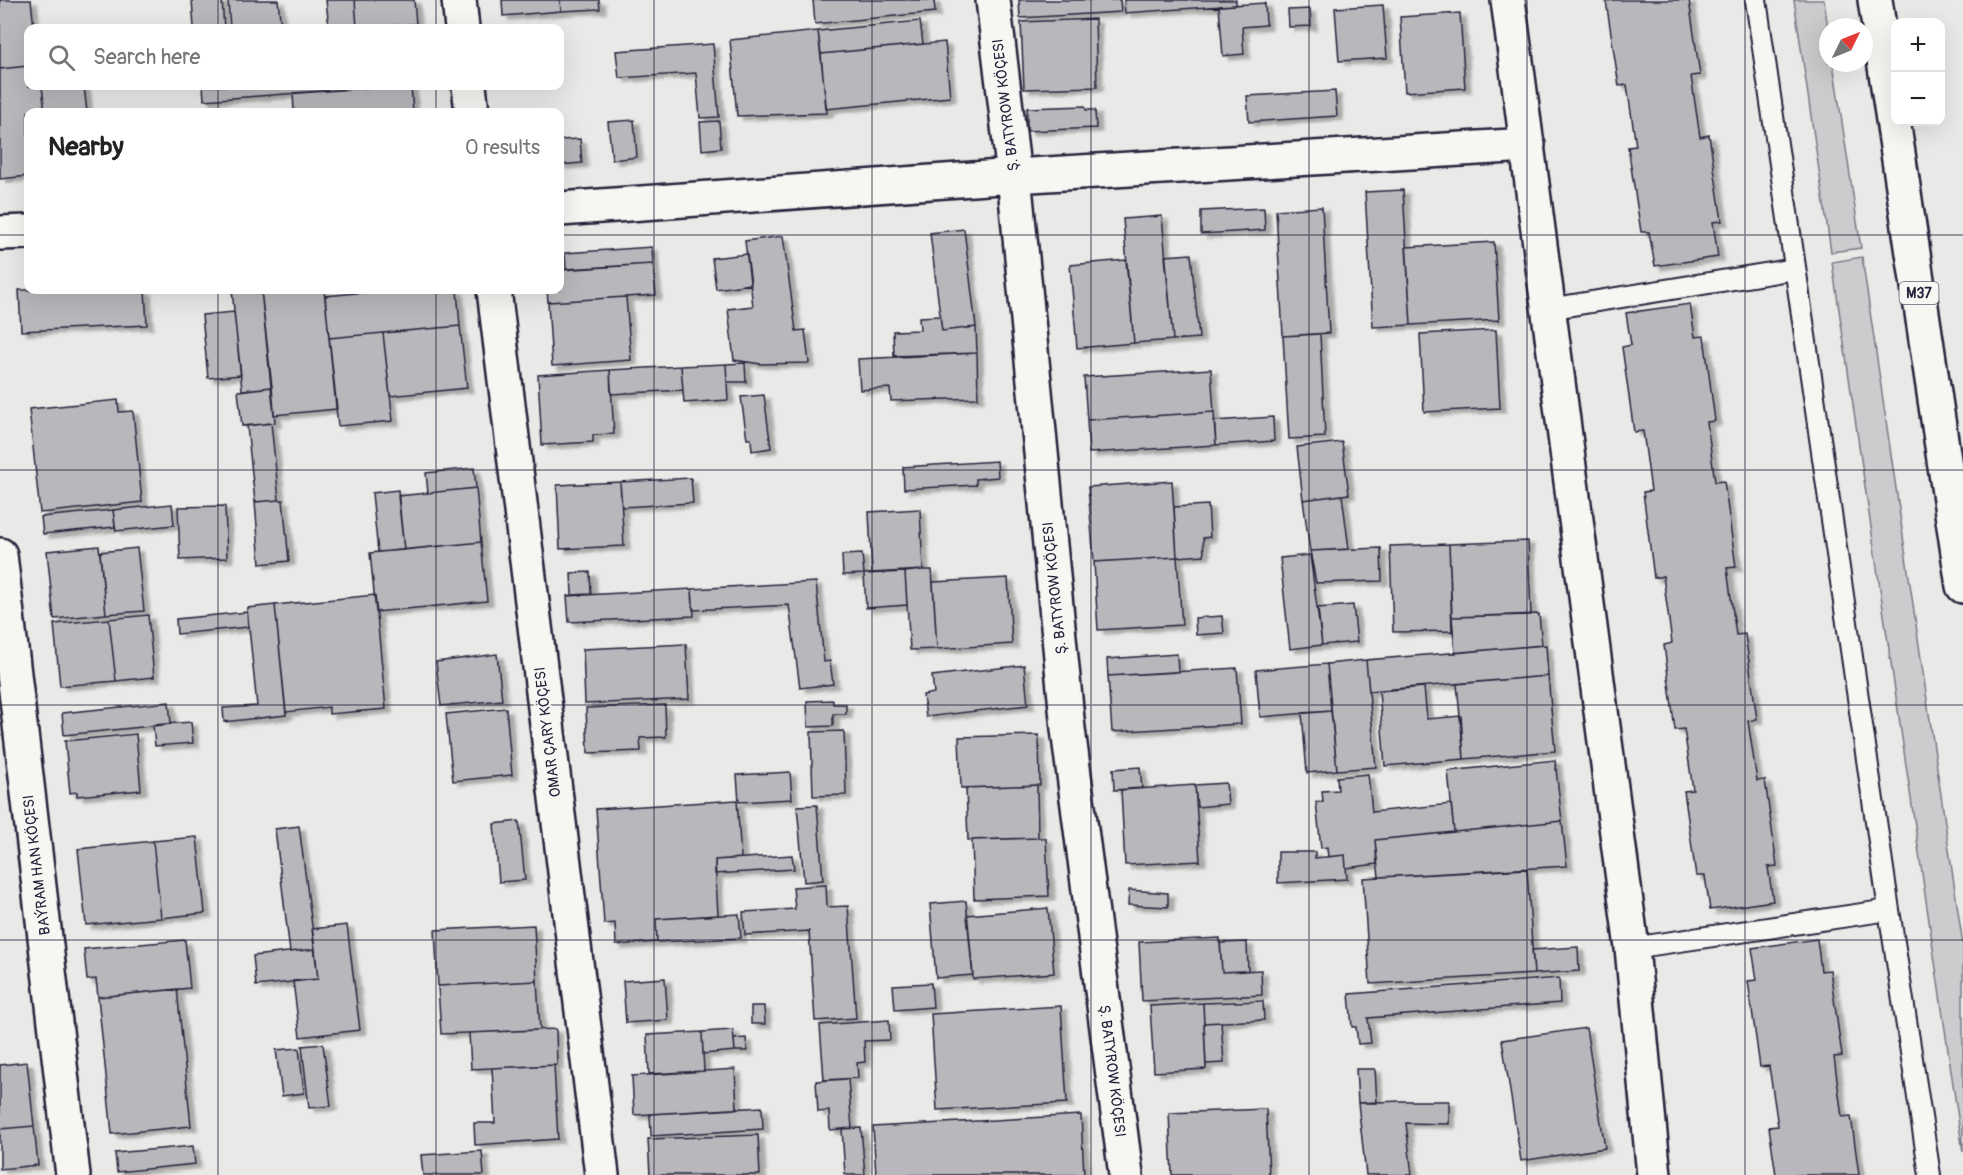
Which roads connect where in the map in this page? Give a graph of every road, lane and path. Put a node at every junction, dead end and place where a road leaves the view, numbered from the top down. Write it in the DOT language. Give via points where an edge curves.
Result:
graph roads {
  1 [pos="459,0"];
  2 [pos="993,0"];
  3 [pos="1508,0"];
  4 [pos="1756,0"];
  5 [pos="1875,0"];
  6 [pos="462,24"];
  7 [pos="469,90"];
  8 [pos="472,108"];
  9 [pos="1528,145"];
  10 [pos="1014,176"];
  11 [pos="564,209"];
  12 [pos="24,232"];
  13 [pos="0,233"];
  14 [pos="1795,269"];
  15 [pos="494,294"];
  16 [pos="1548,309"];
  17 [pos="0,555"];
  18 [pos="1963,586"];
  19 [pos="1889,910"];
  20 [pos="1632,948"];
  21 [pos="73,1175"];
  22 [pos="602,1175"];
  23 [pos="1126,1175"];
  24 [pos="1654,1175"];
  25 [pos="1930,1175"];
  1 -- 6 [label="main road"];
  2 -- 10 [label="main road, Ş. BATYROW KÖÇESI"];
  3 -- 9 [label="main road"];
  4 -- 14 [label="lane"];
  5 -- 18 [label="main road, M37"];
  7 -- 8 [label="main road"];
  9 -- 10 [label="main road"];
  9 -- 16 [label="main road"];
  10 -- 11 [label="main road"];
  10 -- 23 [label="main road, Ş. BATYROW KÖÇESI" via="1068,729"];
  12 -- 13 [label="main road"];
  14 -- 16 [label="lane"];
  14 -- 19 [label="lane"];
  15 -- 22 [label="main road, OMAR ÇARY KÖÇESI"];
  16 -- 20 [label="main road"];
  17 -- 21 [label="main road, BAÝRAM HAN KÖÇESI"];
  19 -- 20 [label="lane"];
  19 -- 25 [label="lane"];
  20 -- 24 [label="main road"];
}
